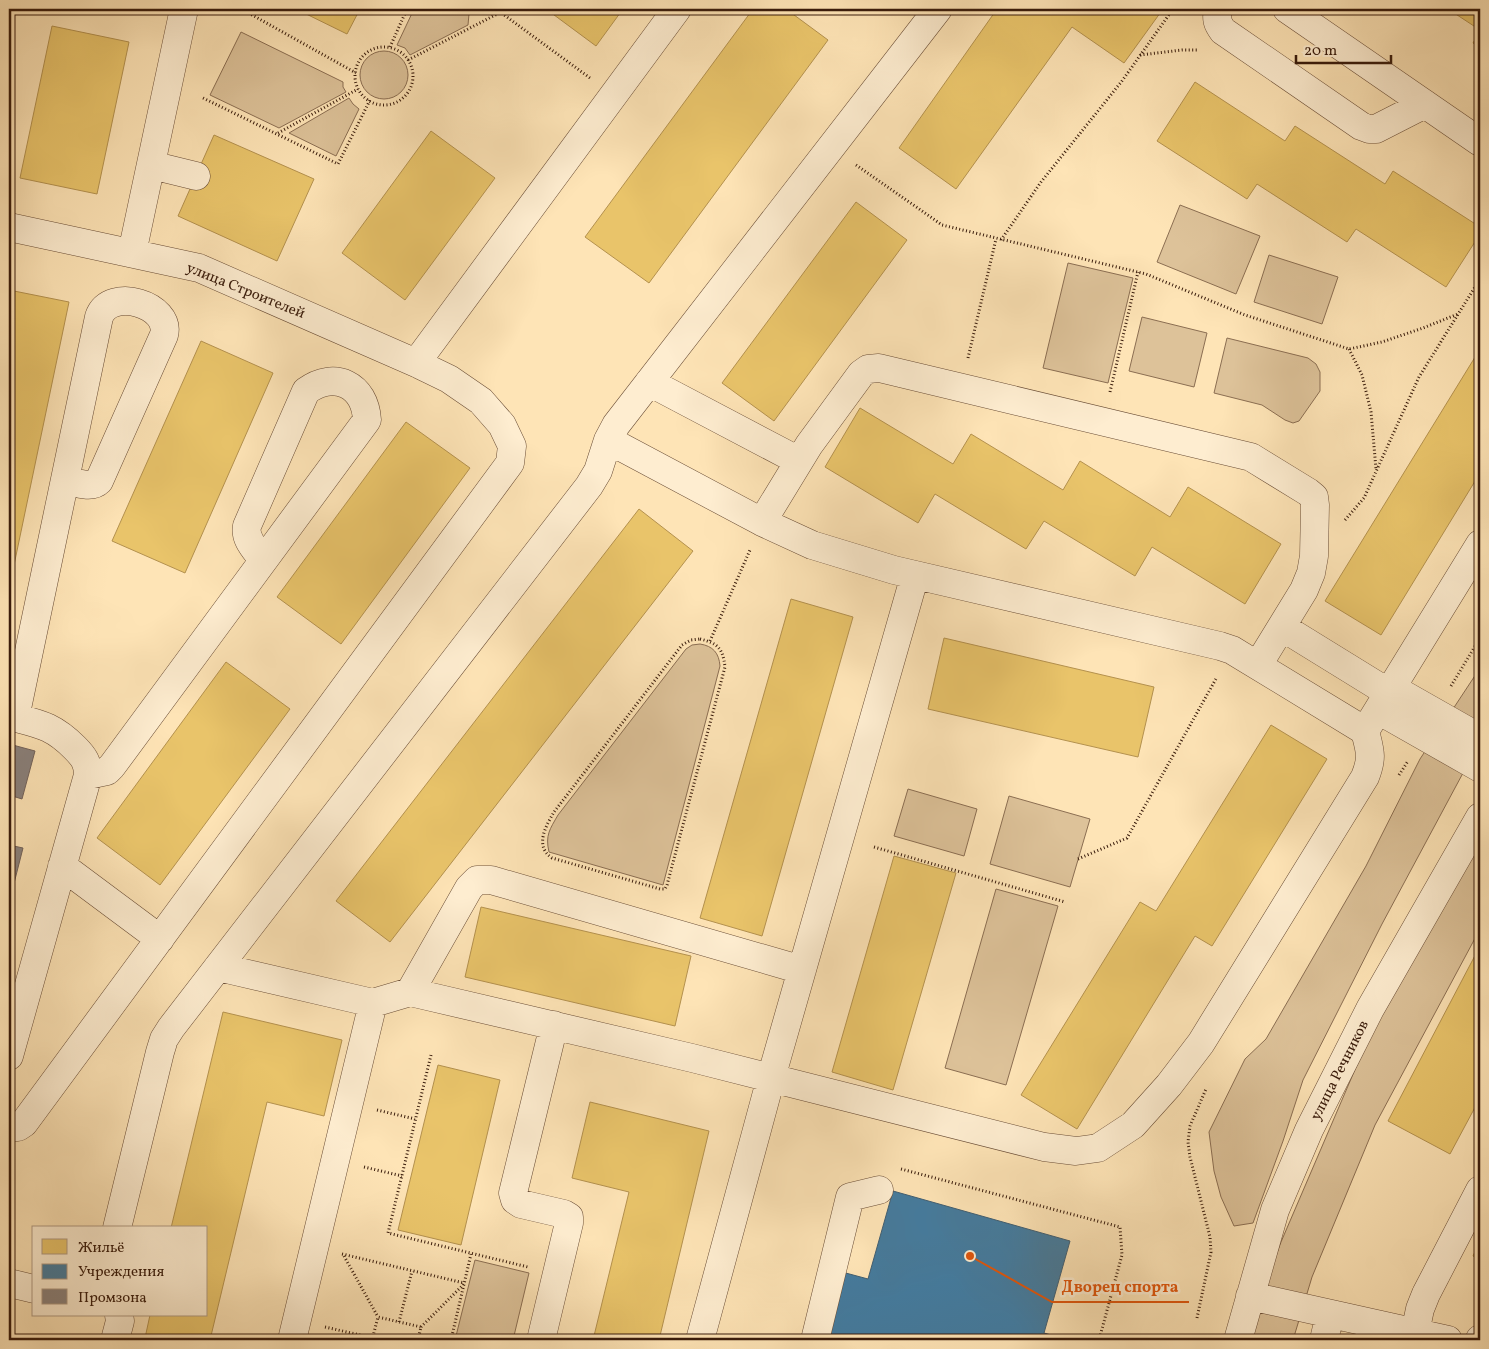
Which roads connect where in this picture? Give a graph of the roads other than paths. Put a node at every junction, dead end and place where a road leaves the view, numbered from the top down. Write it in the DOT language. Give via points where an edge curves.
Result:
graph roads {
  1 [pos="184,9"];
  2 [pos="677,9"];
  3 [pos="938,9"];
  4 [pos="1218,9"];
  5 [pos="1287,9"];
  6 [pos="1425,104"];
  7 [pos="1480,142"];
  8 [pos="151,165"];
  9 [pos="196,176"];
  10 [pos="9,227"];
  11 [pos="132,253"];
  12 [pos="416,363"];
  13 [pos="650,382"];
  14 [pos="608,440"];
  15 [pos="799,461"];
  16 [pos="65,480"];
  17 [pos="762,522"];
  18 [pos="1480,544"];
  19 [pos="263,560"];
  20 [pos="915,575"];
  21 [pos="1282,626"];
  22 [pos="1258,665"];
  23 [pos="1381,705"];
  24 [pos="12,717"];
  25 [pos="1430,725"];
  26 [pos="1480,738"];
  27 [pos="1480,768"];
  28 [pos="88,775"];
  29 [pos="1480,817"];
  30 [pos="62,866"];
  31 [pos="160,939"];
  32 [pos="218,967"];
  33 [pos="802,970"];
  34 [pos="410,992"];
  35 [pos="374,1003"];
  36 [pos="554,1025"];
  37 [pos="9,1056"];
  38 [pos="771,1078"];
  39 [pos="9,1127"];
  40 [pos="879,1190"];
  41 [pos="1480,1190"];
  42 [pos="118,1226"];
  43 [pos="9,1282"];
  44 [pos="32,1288"];
  45 [pos="1250,1296"];
  46 [pos="1330,1314"];
  47 [pos="119,1316"];
  48 [pos="295,1330"];
  49 [pos="1415,1333"];
  50 [pos="115,1340"];
  51 [pos="541,1340"];
  52 [pos="700,1340"];
  53 [pos="815,1340"];
  54 [pos="1238,1340"];
  55 [pos="1324,1340"];
  56 [pos="1448,1340"];
  1 -- 8 [label="street"];
  2 -- 12 [label="street"];
  3 -- 13 [label="street"];
  4 -- 6 [label="street" via="1217,24 1223,31 1361,126 1376,129"];
  5 -- 6 [label="street"];
  6 -- 7 [label="street"];
  8 -- 9 [label="street"];
  8 -- 11 [label="street"];
  10 -- 11 [label="street, улица Строителей"];
  11 -- 12 [label="street, улица Строителей" via="199,268"];
  12 -- 31 [label="street, улица Строителей" via="449,379 481,401 502,425 512,446 510,463"];
  13 -- 14 [label="street"];
  13 -- 15 [label="street"];
  14 -- 17 [label="street"];
  14 -- 32 [label="street" via="598,472 589,486"];
  15 -- 17 [label="street"];
  15 -- 21 [label="street" via="861,374 878,368 1251,457 1314,497 1311,573"];
  16 -- 16 [label="street" via="90,485 99,481 164,334 161,318 142,303 119,302 101,313"];
  16 -- 24 [label="street"];
  17 -- 20 [label="street" via="812,545"];
  18 -- 23 [label="street"];
  19 -- 19 [label="street" via="367,420 362,399 346,384 325,381 306,391 246,526 248,540"];
  19 -- 28 [label="street" via="112,766"];
  20 -- 22 [label="street" via="1220,646"];
  20 -- 33 [label="street"];
  21 -- 22 [label="street"];
  21 -- 23 [label="street"];
  22 -- 23 [label="street"];
  23 -- 25 [label="street"];
  23 -- 38 [label="street" via="1370,750 1371,763 1365,777 1201,1043 1133,1125 1098,1148 1076,1151 1044,1147"];
  24 -- 28 [label="street" via="56,731 83,756 88,765"];
  25 -- 26 [label="street"];
  25 -- 27 [label="street"];
  28 -- 30 [label="street"];
  29 -- 45 [label="street, улица Речников" via="1370,1009 1309,1130 1275,1210"];
  30 -- 31 [label="street"];
  30 -- 37 [label="street"];
  31 -- 39 [label="street, улица Строителей" via="24,1123"];
  32 -- 35 [label="street"];
  32 -- 42 [label="street" via="164,1039"];
  33 -- 34 [label="street" via="491,880 477,880 469,888"];
  33 -- 38 [label="street"];
  34 -- 35 [label="street"];
  34 -- 36 [label="street"];
  35 -- 48 [label="street"];
  36 -- 38 [label="street"];
  36 -- 51 [label="street" via="513,1193 520,1204 569,1217"];
  38 -- 52 [label="street"];
  40 -- 53 [label="street" via="850,1197"];
  41 -- 49 [label="street" via="1426,1294"];
  43 -- 44 [label="street"];
  45 -- 46 [label="street"];
  45 -- 54 [label="street, улица Речников"];
  46 -- 49 [label="street"];
  46 -- 55 [label="street"];
  47 -- 50 [label="street"];
  49 -- 56 [label="street"];
}
